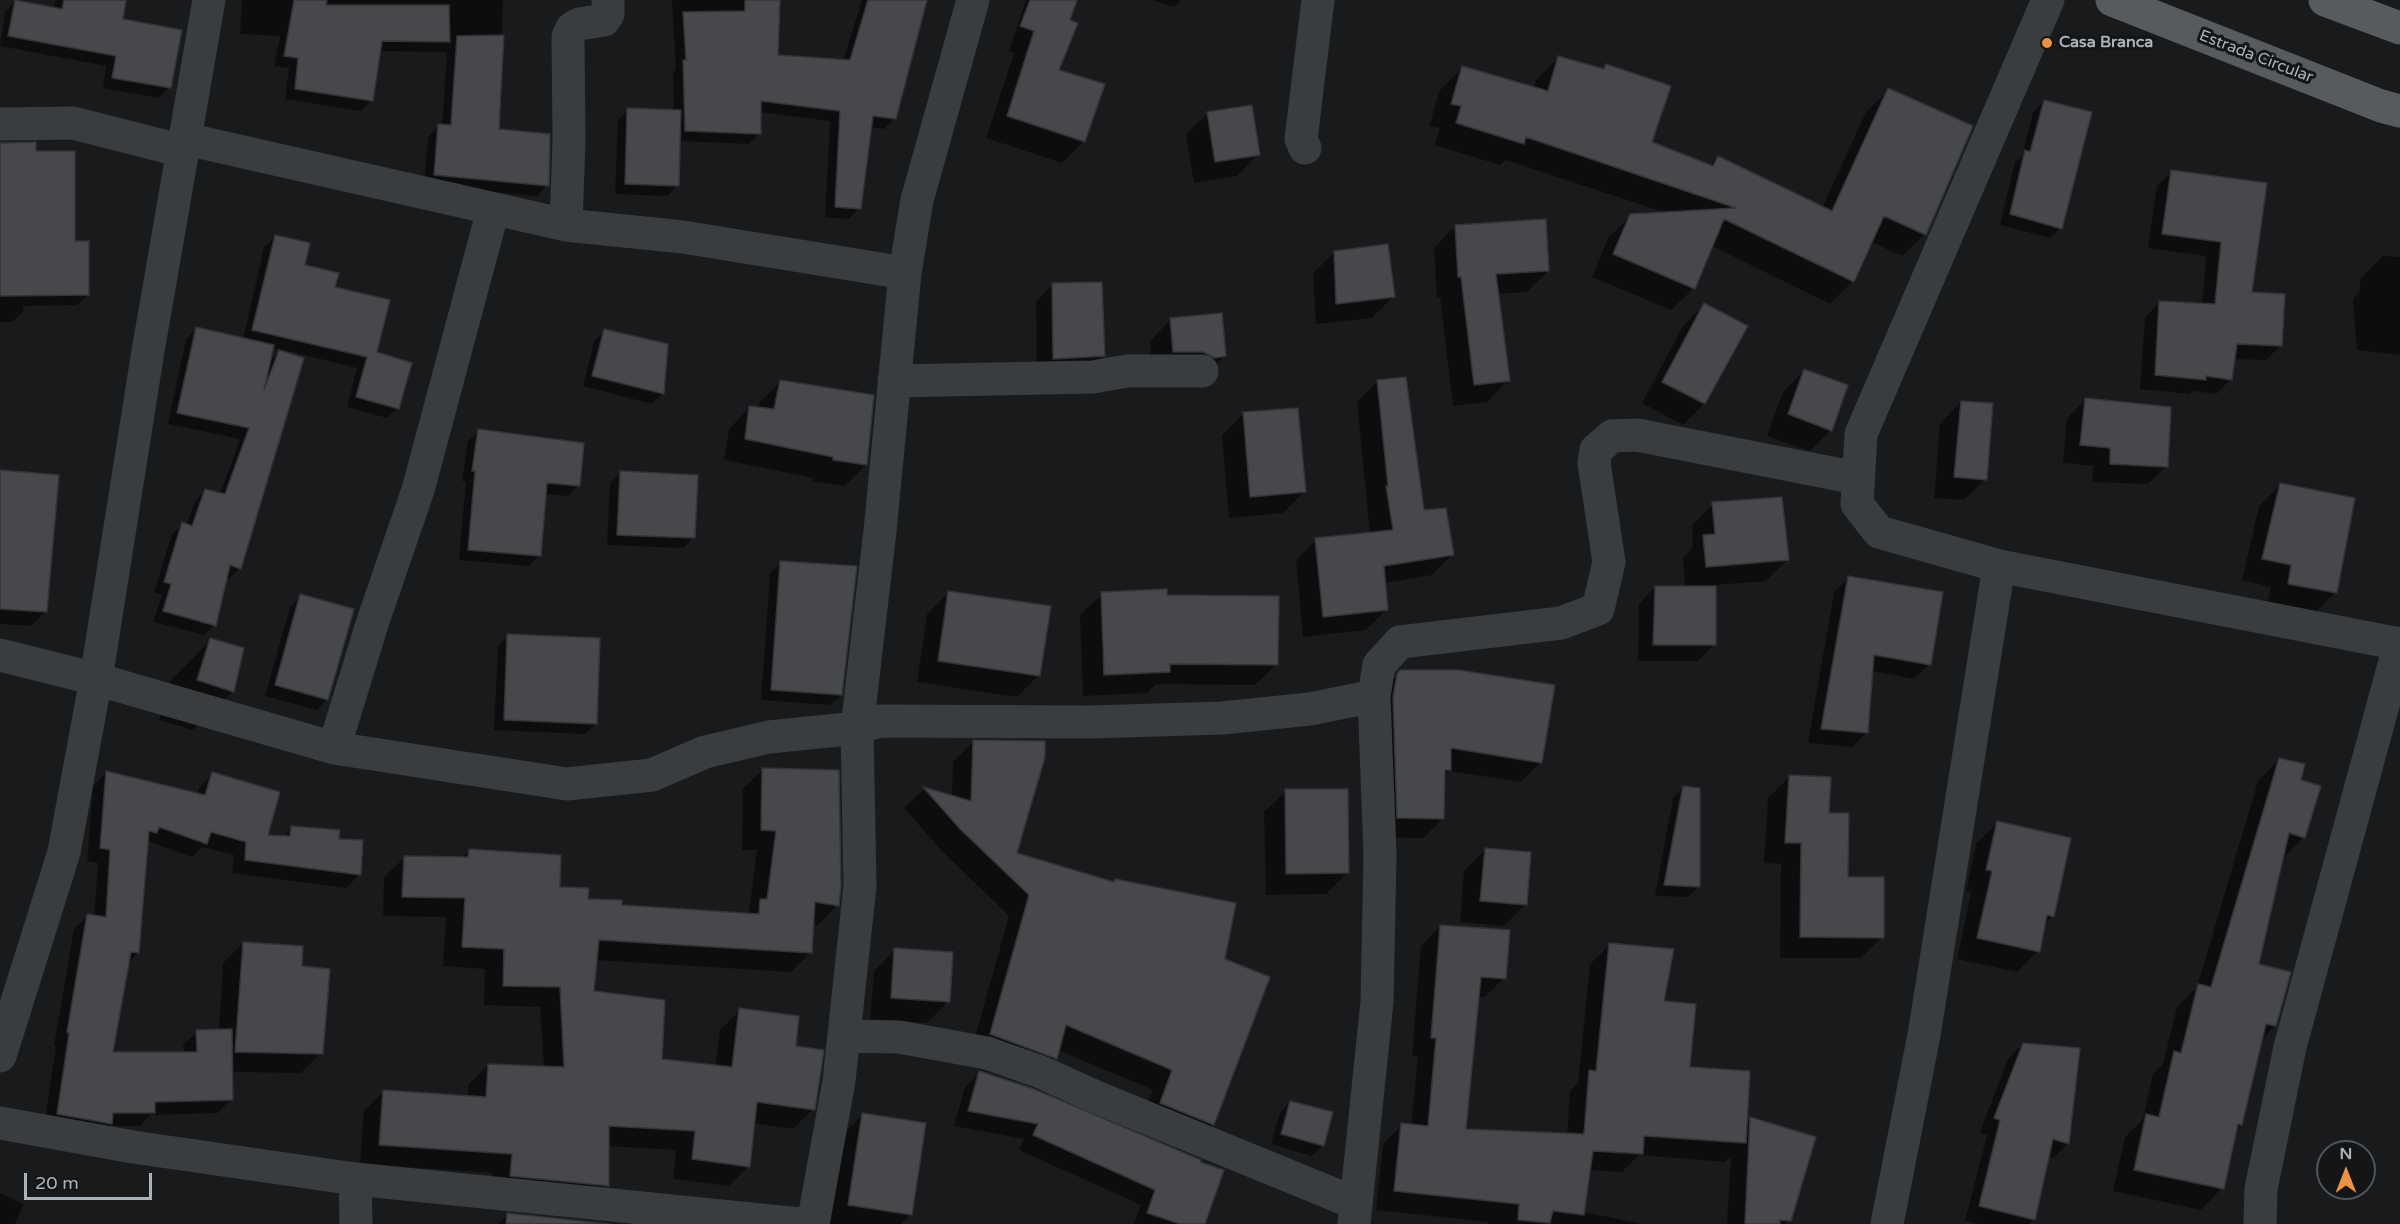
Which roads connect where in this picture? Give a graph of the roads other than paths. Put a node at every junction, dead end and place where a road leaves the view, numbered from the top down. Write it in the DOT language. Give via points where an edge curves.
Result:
graph roads {
  1 [pos="209,0"];
  2 [pos="608,0"];
  3 [pos="973,0"];
  4 [pos="1318,0"];
  5 [pos="2048,0"];
  6 [pos="2112,0"];
  7 [pos="2325,0"];
  8 [pos="2400,28"];
  9 [pos="2400,111"];
  10 [pos="0,124"];
  11 [pos="185,145"];
  12 [pos="1305,148"];
  13 [pos="493,210"];
  14 [pos="566,225"];
  15 [pos="905,273"];
  16 [pos="1202,371"];
  17 [pos="894,381"];
  18 [pos="1857,478"];
  19 [pos="1999,566"];
  20 [pos="2400,643"];
  21 [pos="0,655"];
  22 [pos="96,679"];
  23 [pos="1374,696"];
  24 [pos="856,728"];
  25 [pos="334,748"];
  26 [pos="844,1036"];
  27 [pos="0,1056"];
  28 [pos="0,1123"];
  29 [pos="356,1179"];
  30 [pos="1354,1214"];
  31 [pos="356,1224"];
  32 [pos="800,1224"];
  33 [pos="813,1224"];
  34 [pos="1887,1224"];
  35 [pos="2260,1224"];
  1 -- 11 [label="street"];
  2 -- 14 [label="street" via="604,20 579,24 568,37"];
  3 -- 15 [label="street" via="918,200"];
  4 -- 12 [label="street" via="1301,139"];
  5 -- 18 [label="street" via="1861,434"];
  6 -- 9 [label="main road, Estrada Circular"];
  7 -- 8 [label="main road"];
  10 -- 11 [label="street" via="73,123"];
  11 -- 13 [label="street"];
  11 -- 22 [label="street"];
  13 -- 14 [label="street"];
  13 -- 25 [label="street" via="418,490"];
  14 -- 15 [label="street" via="683,237"];
  15 -- 17 [label="street"];
  16 -- 17 [label="street"];
  17 -- 24 [label="street"];
  18 -- 19 [label="street" via="1857,504 1879,532"];
  18 -- 23 [label="street" via="1637,435 1612,436 1596,450 1594,463 1608,562 1598,609 1561,623 1400,642 1379,665"];
  19 -- 20 [label="street"];
  19 -- 34 [label="street" via="1924,1035"];
  20 -- 35 [label="street" via="2290,1047 2261,1189"];
  21 -- 22 [label="street"];
  22 -- 25 [label="street"];
  22 -- 27 [label="street" via="64,852"];
  23 -- 24 [label="street" via="1310,709 1222,718 880,721"];
  23 -- 30 [label="street" via="1380,855 1377,1002"];
  24 -- 25 [label="street" via="769,737 705,752 652,775 567,784"];
  24 -- 26 [label="street" via="860,886"];
  26 -- 30 [label="street" via="899,1037 987,1053 1041,1071"];
  26 -- 33 [label="street"];
  28 -- 29 [label="street"];
  29 -- 31 [label="street"];
  29 -- 32 [label="street"];
}
